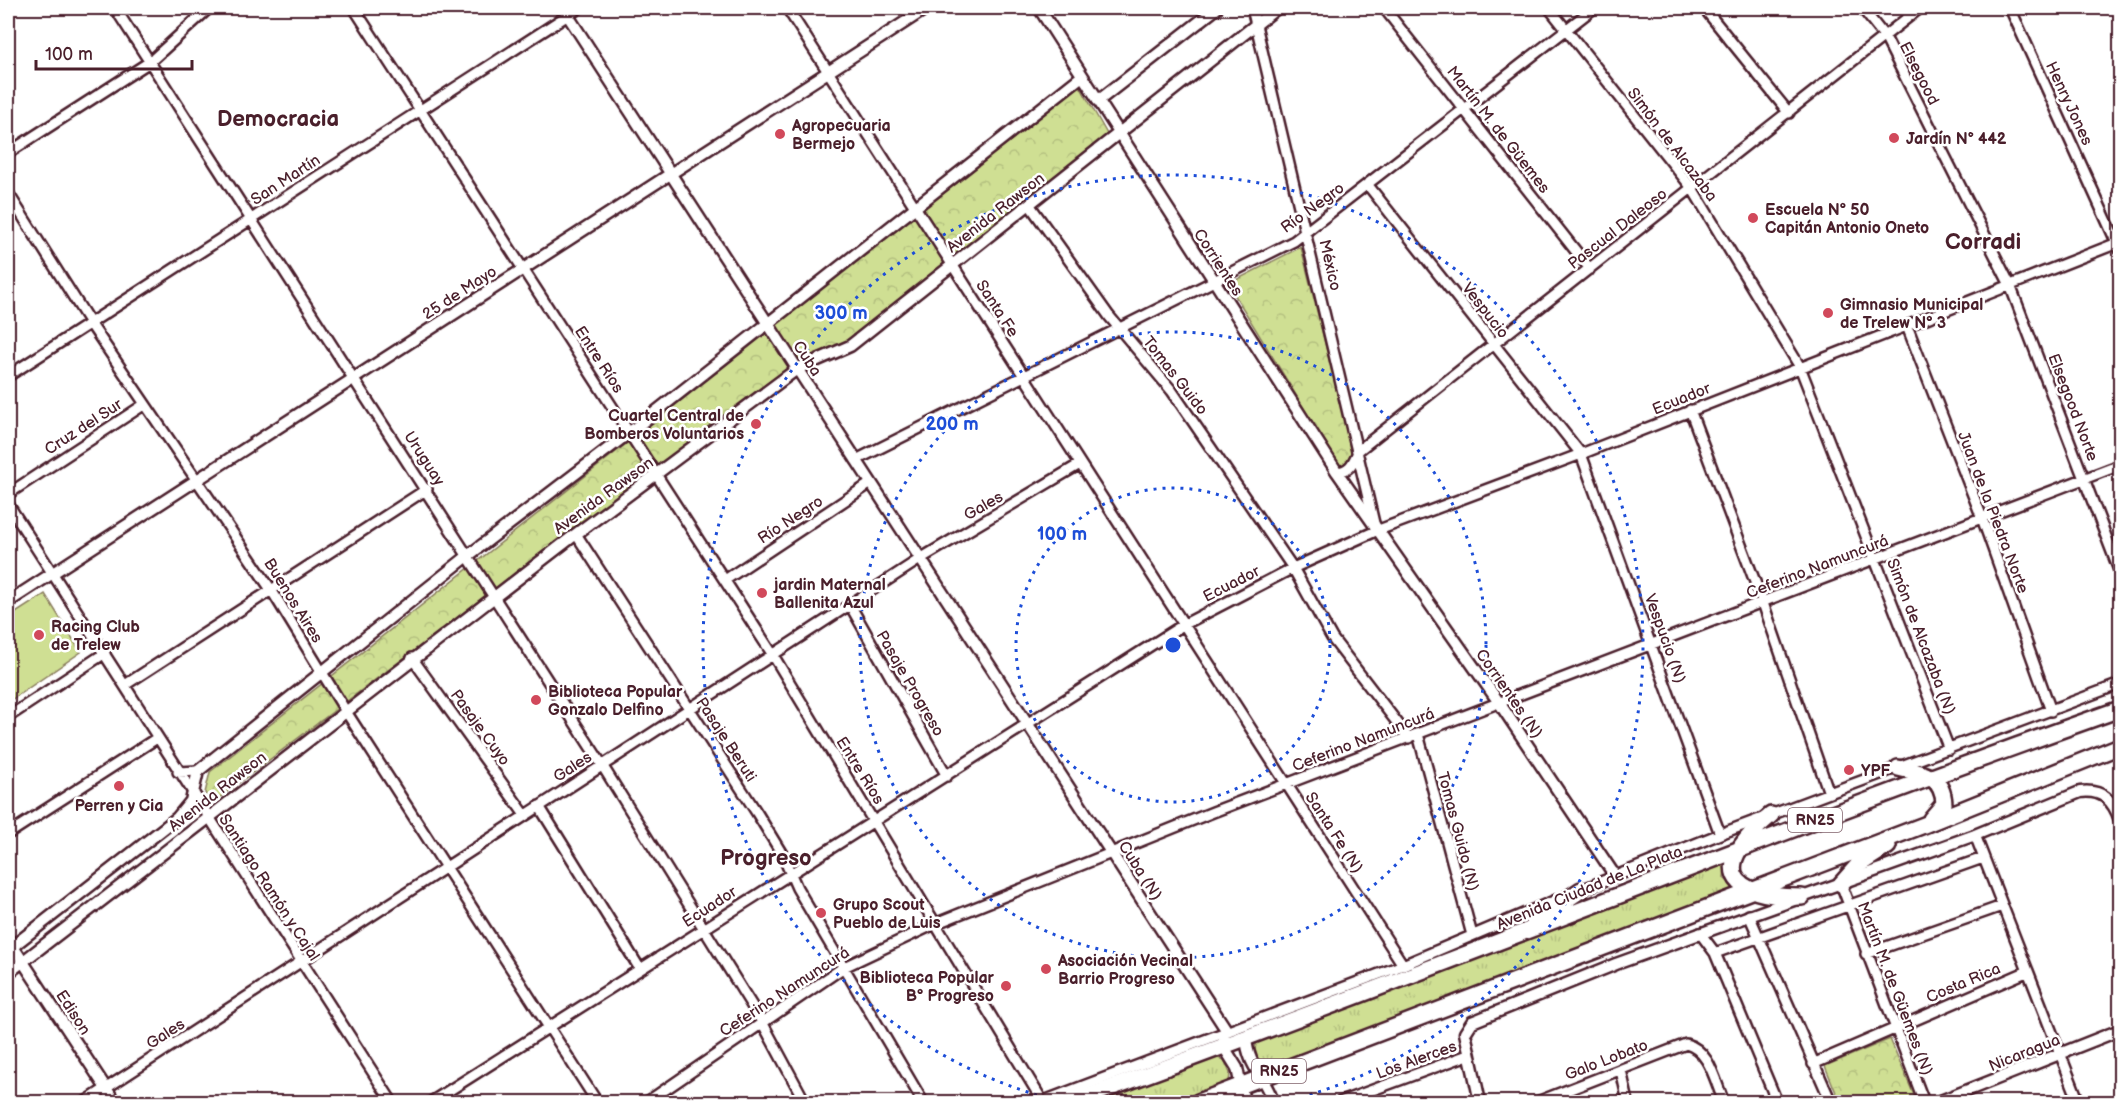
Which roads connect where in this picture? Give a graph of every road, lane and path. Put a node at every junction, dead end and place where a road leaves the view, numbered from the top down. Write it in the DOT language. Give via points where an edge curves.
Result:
graph roads {
  1 [pos="115,8"];
  2 [pos="208,8"];
  3 [pos="354,8"];
  4 [pos="579,8"];
  5 [pos="787,8"];
  6 [pos="927,8"];
  7 [pos="1039,8"];
  8 [pos="1217,8"];
  9 [pos="1252,8"];
  10 [pos="1277,8"];
  11 [pos="1384,8"];
  12 [pos="1549,8"];
  13 [pos="1594,8"];
  14 [pos="1704,8"];
  15 [pos="1862,8"];
  16 [pos="1920,8"];
  17 [pos="2010,8"];
  18 [pos="566,11"];
  19 [pos="1257,24"];
  20 [pos="1566,29"];
  21 [pos="1885,37"];
  22 [pos="151,62"];
  23 [pos="828,71"];
  24 [pos="1082,76"];
  25 [pos="1098,101"];
  26 [pos="1463,108"];
  27 [pos="420,110"];
  28 [pos="1789,112"];
  29 [pos="1119,134"];
  30 [pos="8,153"];
  31 [pos="670,173"];
  32 [pos="1367,184"];
  33 [pos="1692,188"];
  34 [pos="8,193"];
  35 [pos="1029,204"];
  36 [pos="916,208"];
  37 [pos="252,219"];
  38 [pos="1307,230"];
  39 [pos="2120,245"];
  40 [pos="952,265"];
  41 [pos="522,269"];
  42 [pos="1590,269"];
  43 [pos="1212,281"];
  44 [pos="2010,285"];
  45 [pos="90,323"];
  46 [pos="768,323"];
  47 [pos="1907,326"];
  48 [pos="1118,327"];
  49 [pos="1493,343"];
  50 [pos="1800,367"];
  51 [pos="797,369"];
  52 [pos="8,376"];
  53 [pos="1023,376"];
  54 [pos="355,377"];
  55 [pos="145,404"];
  56 [pos="1690,410"];
  57 [pos="630,432"];
  58 [pos="1359,450"];
  59 [pos="1581,454"];
  60 [pos="856,460"];
  61 [pos="1080,464"];
  62 [pos="2121,465"];
  63 [pos="1337,472"];
  64 [pos="656,474"];
  65 [pos="2085,478"];
  66 [pos="197,479"];
  67 [pos="871,483"];
  68 [pos="427,489"];
  69 [pos="8,494"];
  70 [pos="8,504"];
  71 [pos="1982,518"];
  72 [pos="1376,531"];
  73 [pos="576,534"];
  74 [pos="469,555"];
  75 [pos="920,559"];
  76 [pos="1876,559"];
  77 [pos="1293,568"];
  78 [pos="52,573"];
  79 [pos="2121,573"];
  80 [pos="725,580"];
  81 [pos="272,591"];
  82 [pos="495,595"];
  83 [pos="8,602"];
  84 [pos="1763,603"];
  85 [pos="850,605"];
  86 [pos="1183,625"];
  87 [pos="1653,645"];
  88 [pos="105,653"];
  89 [pos="773,655"];
  90 [pos="412,658"];
  91 [pos="322,674"];
  92 [pos="2121,684"];
  93 [pos="125,685"];
  94 [pos="1500,704"];
  95 [pos="689,708"];
  96 [pos="2121,709"];
  97 [pos="345,710"];
  98 [pos="2051,711"];
  99 [pos="8,717"];
  100 [pos="1029,725"];
  101 [pos="1414,736"];
  102 [pos="157,738"];
  103 [pos="2121,746"];
  104 [pos="1949,749"];
  105 [pos="602,765"];
  106 [pos="1898,768"];
  107 [pos="198,771"];
  108 [pos="178,772"];
  109 [pos="947,776"];
  110 [pos="1928,777"];
  111 [pos="1286,785"];
  112 [pos="1829,793"];
  113 [pos="192,795"];
  114 [pos="539,806"];
  115 [pos="525,815"];
  116 [pos="1771,815"];
  117 [pos="208,818"];
  118 [pos="2121,820"];
  119 [pos="875,821"];
  120 [pos="1924,825"];
  121 [pos="8,834"];
  122 [pos="1720,834"];
  123 [pos="1975,835"];
  124 [pos="1738,849"];
  125 [pos="1112,852"];
  126 [pos="1983,858"];
  127 [pos="446,866"];
  128 [pos="790,873"];
  129 [pos="1615,876"];
  130 [pos="1841,884"];
  131 [pos="1581,890"];
  132 [pos="1750,890"];
  133 [pos="1802,897"];
  134 [pos="1848,904"];
  135 [pos="2002,906"];
  136 [pos="1749,915"];
  137 [pos="937,923"];
  138 [pos="704,928"];
  139 [pos="1700,933"];
  140 [pos="1472,935"];
  141 [pos="1512,937"];
  142 [pos="1759,937"];
  143 [pos="9,945"];
  144 [pos="1715,953"];
  145 [pos="1866,954"];
  146 [pos="22,961"];
  147 [pos="301,963"];
  148 [pos="1403,965"];
  149 [pos="844,967"];
  150 [pos="640,969"];
  151 [pos="8,972"];
  152 [pos="2026,972"];
  153 [pos="762,1022"];
  154 [pos="549,1027"];
  155 [pos="1894,1028"];
  156 [pos="2121,1030"];
  157 [pos="1227,1031"];
  158 [pos="1246,1038"];
  159 [pos="1224,1047"];
  160 [pos="2059,1054"];
  161 [pos="1468,1055"];
  162 [pos="1813,1064"];
  163 [pos="1620,1070"];
  164 [pos="1265,1082"];
  165 [pos="106,1089"];
  166 [pos="1243,1094"];
  167 [pos="85,1102"];
  168 [pos="115,1102"];
  169 [pos="392,1102"];
  170 [pos="431,1102"];
  171 [pos="597,1102"];
  172 [pos="647,1102"];
  173 [pos="805,1102"];
  174 [pos="923,1102"];
  175 [pos="1042,1102"];
  176 [pos="1072,1102"];
  177 [pos="1198,1102"];
  178 [pos="1223,1102"];
  179 [pos="1274,1102"];
  180 [pos="1341,1102"];
  181 [pos="1480,1102"];
  182 [pos="1538,1102"];
  183 [pos="1628,1102"];
  184 [pos="1724,1102"];
  185 [pos="1777,1102"];
  186 [pos="1831,1102"];
  187 [pos="1924,1102"];
  188 [pos="1938,1102"];
  189 [pos="2079,1102"];
  1 -- 22 [label="street, Uruguay"];
  2 -- 22 [label="street"];
  3 -- 27 [label="street, Entre Ríos"];
  4 -- 18 [label="street, San Martín"];
  5 -- 23 [label="street, Santa Fe"];
  6 -- 23 [label="street, 25 de Mayo"];
  7 -- 24 [label="street, Corrientes"];
  8 -- 25 [label="street"];
  9 -- 19 [label="street, México"];
  10 -- 19 [label="street, Avenida Rawson"];
  11 -- 26 [label="street, Martín M. de Güemes"];
  12 -- 20 [label="street, Simón de Alcazaba"];
  13 -- 20 [label="street, Río Negro"];
  14 -- 28 [label="street"];
  15 -- 21 [label="street, Elsegood"];
  16 -- 21 [label="street, Pascual Daleoso"];
  17 -- 39 [label="street, Henry Jones"];
  18 -- 27 [label="street, San Martín"];
  18 -- 31 [label="street, Cuba"];
  19 -- 29 [label="street, Avenida Rawson"];
  19 -- 38 [label="street, México"];
  20 -- 26 [label="street, Río Negro"];
  20 -- 33 [label="street, Simón de Alcazaba"];
  21 -- 28 [label="street, Pascual Daleoso"];
  21 -- 44 [label="street, Elsegood"];
  22 -- 30 [label="street"];
  22 -- 37 [label="street, Uruguay"];
  23 -- 31 [label="street, 25 de Mayo"];
  23 -- 36 [label="street, Santa Fe"];
  24 -- 25 [label="street, Corrientes"];
  24 -- 36 [label="street, Avenida Rawson"];
  25 -- 29 [label="street, Corrientes"];
  26 -- 32 [label="street, Río Negro"];
  26 -- 42 [label="street, Martín M. de Güemes"];
  27 -- 37 [label="street, San Martín"];
  27 -- 41 [label="street, Entre Ríos"];
  28 -- 33 [label="street, Pascual Daleoso"];
  29 -- 35 [label="street, Avenida Rawson"];
  29 -- 43 [label="street, Corrientes"];
  31 -- 41 [label="street, 25 de Mayo"];
  31 -- 46 [label="street, Cuba"];
  32 -- 38 [label="street, Río Negro"];
  32 -- 49 [label="street, Vespucio"];
  33 -- 42 [label="street, Pascual Daleoso"];
  33 -- 50 [label="street, Simón de Alcazaba"];
  34 -- 45 [label="street, Buenos Aires"];
  35 -- 40 [label="street, Avenida Rawson"];
  35 -- 48 [label="street, Tomas Guido"];
  36 -- 40 [label="street, Santa Fe"];
  36 -- 46 [label="street, Avenida Rawson"];
  37 -- 45 [label="street, San Martín"];
  37 -- 54 [label="street, Uruguay"];
  38 -- 43 [label="street, Río Negro" via="1294,241"];
  38 -- 58 [label="street, México"];
  39 -- 44 [label="street, Ecuador"];
  40 -- 51 [label="street, Avenida Rawson" via="850,346"];
  40 -- 53 [label="street, Santa Fe"];
  41 -- 54 [label="street, 25 de Mayo"];
  41 -- 57 [label="street, Entre Ríos"];
  42 -- 49 [label="street, Pascual Daleoso"];
  43 -- 48 [label="street, Río Negro"];
  43 -- 63 [label="street, Corrientes"];
  44 -- 47 [label="street, Ecuador"];
  44 -- 65 [label="street, Elsegood Norte"];
  45 -- 52 [label="street, San Martín"];
  45 -- 55 [label="street, Buenos Aires"];
  46 -- 51 [label="street, Cuba"];
  46 -- 57 [label="street, Avenida Rawson"];
  47 -- 50 [label="street, Ecuador"];
  47 -- 71 [label="street, Juan de la Piedra Norte"];
  48 -- 53 [label="street, Río Negro"];
  48 -- 77 [label="street, Tomas Guido" via="1172,391"];
  49 -- 58 [label="street, Pascual Daleoso"];
  49 -- 59 [label="street, Vespucio"];
  50 -- 56 [label="street, Ecuador"];
  50 -- 76 [label="street, Simón de Alcazaba (N)"];
  51 -- 60 [label="street, Cuba"];
  51 -- 64 [label="street, Avenida Rawson"];
  53 -- 60 [label="street, Río Negro"];
  53 -- 61 [label="street, Santa Fe"];
  54 -- 66 [label="street, 25 de Mayo"];
  54 -- 68 [label="street, Uruguay"];
  55 -- 66 [label="street, Buenos Aires"];
  55 -- 69 [label="street, Cruz del Sur"];
  56 -- 59 [label="street, Ecuador"];
  56 -- 84 [label="street"];
  57 -- 64 [label="street, Entre Ríos"];
  57 -- 74 [label="street, Avenida Rawson"];
  58 -- 63 [label="street, Pascual Daleoso" via="1351,467"];
  58 -- 72 [label="street, México"];
  59 -- 72 [label="street, Ecuador"];
  59 -- 87 [label="street, Vespucio (N)"];
  60 -- 67 [label="street, Cuba"];
  61 -- 75 [label="street, Gales"];
  61 -- 86 [label="street, Santa Fe"];
  62 -- 65 [label="street, Ceferino Namuncurá"];
  63 -- 72 [label="street, Corrientes"];
  64 -- 73 [label="street, Avenida Rawson"];
  64 -- 80 [label="street, Entre Ríos"];
  65 -- 71 [label="street, Ceferino Namuncurá"];
  65 -- 79 [label="street, Elsegood Norte"];
  66 -- 78 [label="street, 25 de Mayo"];
  66 -- 81 [label="street, Buenos Aires"];
  67 -- 75 [label="street, Cuba"];
  67 -- 80 [label="street, Río Negro"];
  68 -- 74 [label="street, Uruguay"];
  68 -- 81 [label="street"];
  70 -- 78 [label="street, Santiago Ramón y Cajal"];
  71 -- 76 [label="street, Ceferino Namuncurá"];
  71 -- 98 [label="street, Juan de la Piedra Norte"];
  72 -- 77 [label="street, Ecuador"];
  72 -- 94 [label="street, Corrientes (N)"];
  73 -- 82 [label="street, Avenida Rawson"];
  73 -- 95 [label="street, Pasaje Beruti"];
  74 -- 82 [label="street, Uruguay"];
  74 -- 91 [label="street, Avenida Rawson"];
  75 -- 85 [label="street, Gales"];
  75 -- 100 [label="street, Cuba"];
  76 -- 84 [label="street, Ceferino Namuncurá"];
  76 -- 104 [label="street, Simón de Alcazaba (N)"];
  77 -- 86 [label="street, Ecuador"];
  77 -- 101 [label="street, Tomas Guido (N)" via="1332,638"];
  78 -- 83 [label="street, 25 de Mayo"];
  78 -- 88 [label="street, Santiago Ramón y Cajal"];
  80 -- 89 [label="street, Entre Ríos"];
  81 -- 91 [label="street, Buenos Aires"];
  81 -- 93 [label="street"];
  82 -- 90 [label="street, Avenida Rawson"];
  82 -- 105 [label="street, Uruguay"];
  84 -- 87 [label="street, Ceferino Namuncurá"];
  84 -- 112 [label="street"];
  85 -- 89 [label="street, Gales"];
  85 -- 109 [label="street, Pasaje Progreso"];
  86 -- 100 [label="street, Ecuador"];
  86 -- 111 [label="street, Santa Fe (N)"];
  87 -- 94 [label="street, Ceferino Namuncurá"];
  87 -- 122 [label="street, Vespucio (N)"];
  88 -- 93 [label="street, Santiago Ramón y Cajal"];
  88 -- 99 [label="street"];
  89 -- 95 [label="street, Gales"];
  89 -- 119 [label="street, Entre Ríos"];
  90 -- 97 [label="street, Avenida Rawson"];
  90 -- 115 [label="street, Pasaje Cuyo"];
  91 -- 97 [label="street, Buenos Aires"];
  91 -- 107 [label="street, Avenida Rawson"];
  92 -- 98 [label="street, Avenida Ciudad de La Plata"];
  93 -- 102 [label="street, Santiago Ramón y Cajal"];
  94 -- 101 [label="street, Ceferino Namuncurá"];
  94 -- 129 [label="street, Corrientes (N)"];
  95 -- 105 [label="street, Gales"];
  95 -- 128 [label="street, Pasaje Beruti" via="762,821"];
  96 -- 110 [label="highway, Avenida Ciudad de La Plata / RN25"];
  97 -- 117 [label="street, Avenida Rawson"];
  97 -- 127 [label="street, Buenos Aires"];
  98 -- 104 [label="street, Avenida Ciudad de La Plata"];
  100 -- 109 [label="street, Ecuador"];
  100 -- 125 [label="street, Cuba (N)"];
  101 -- 111 [label="street, Ceferino Namuncurá"];
  101 -- 140 [label="street, Tomas Guido (N)"];
  102 -- 108 [label="street, Santiago Ramón y Cajal"];
  102 -- 121 [label="street"];
  103 -- 120 [label="highway, RN25"];
  104 -- 106 [label="street, Avenida Ciudad de La Plata"];
  105 -- 114 [label="street, Gales"];
  105 -- 138 [label="street, Uruguay"];
  106 -- 110 [label="highway"];
  106 -- 112 [label="street, Avenida Ciudad de La Plata"];
  107 -- 108 [label="street, Avenida Rawson"];
  107 -- 113 [label="street, Avenida Rawson"];
  108 -- 113 [label="street, Santiago Ramón y Cajal"];
  109 -- 119 [label="street, Ecuador"];
  110 -- 120 [label="highway" via="1940,784 1944,804 1939,814"];
  110 -- 124 [label="highway, Avenida Ciudad de La Plata / RN25"];
  111 -- 125 [label="street, Ceferino Namuncurá"];
  111 -- 148 [label="street, Santa Fe (N)"];
  112 -- 116 [label="street, Avenida Ciudad de La Plata"];
  113 -- 117 [label="street, Santiago Ramón y Cajal"];
  113 -- 143 [label="street, Avenida Rawson" via="177,818"];
  114 -- 115 [label="street, Gales"];
  114 -- 150 [label="street"];
  115 -- 127 [label="street, Gales"];
  116 -- 122 [label="street, Avenida Ciudad de La Plata"];
  116 -- 124 [label="highway" via="1748,834"];
  117 -- 146 [label="street, Avenida Rawson"];
  117 -- 147 [label="street, Santiago Ramón y Cajal"];
  118 -- 123 [label="street" via="2115,806 2100,794 2080,792"];
  119 -- 128 [label="street, Ecuador"];
  119 -- 137 [label="street, Entre Ríos"];
  120 -- 130 [label="highway" via="1867,858"];
  120 -- 132 [label="highway, RN25"];
  122 -- 129 [label="street, Avenida Ciudad de La Plata"];
  123 -- 126 [label="street"];
  123 -- 130 [label="street"];
  124 -- 132 [label="highway" via="1733,874 1739,884"];
  124 -- 141 [label="highway, Avenida Ciudad de La Plata / RN25"];
  125 -- 137 [label="street, Ceferino Namuncurá"];
  125 -- 157 [label="street, Cuba (N)"];
  126 -- 134 [label="street"];
  126 -- 135 [label="street"];
  127 -- 147 [label="street, Gales"];
  127 -- 154 [label="street, Buenos Aires"];
  128 -- 138 [label="street, Ecuador"];
  128 -- 149 [label="street, Pasaje Beruti"];
  129 -- 131 [label="street, Avenida Ciudad de La Plata"];
  130 -- 133 [label="street"];
  130 -- 134 [label="street, Martín M. de Güemes (N)"];
  131 -- 140 [label="street, Avenida Ciudad de La Plata"];
  131 -- 141 [label="highway"];
  132 -- 133 [label="highway" via="1767,896"];
  132 -- 164 [label="highway, RN25" via="1361,1040 1325,1065"];
  133 -- 136 [label="street"];
  134 -- 142 [label="street"];
  134 -- 145 [label="street, Martín M. de Güemes (N)"];
  135 -- 145 [label="street"];
  135 -- 152 [label="street"];
  136 -- 139 [label="street"];
  136 -- 142 [label="street"];
  137 -- 149 [label="street, Ceferino Namuncurá"];
  137 -- 175 [label="street, Entre Ríos"];
  138 -- 150 [label="street, Ecuador"];
  138 -- 153 [label="street, Uruguay"];
  139 -- 144 [label="street"];
  139 -- 161 [label="street" via="1472,1022 1465,1033"];
  140 -- 148 [label="street, Avenida Ciudad de La Plata"];
  141 -- 158 [label="highway, Avenida Ciudad de La Plata / RN25"];
  142 -- 144 [label="street"];
  142 -- 162 [label="street"];
  143 -- 146 [label="street, Edison"];
  144 -- 185 [label="street"];
  145 -- 155 [label="street, Martín M. de Güemes (N)"];
  146 -- 151 [label="street, Avenida Rawson"];
  146 -- 165 [label="street, Edison"];
  147 -- 165 [label="street, Gales"];
  147 -- 169 [label="street, Santiago Ramón y Cajal"];
  148 -- 157 [label="street, Avenida Ciudad de La Plata"];
  149 -- 153 [label="street, Ceferino Namuncurá"];
  149 -- 174 [label="street, Pasaje Beruti"];
  150 -- 154 [label="street, Ecuador"];
  152 -- 155 [label="street, Costa Rica"];
  152 -- 160 [label="street"];
  153 -- 172 [label="street, Ceferino Namuncurá"];
  153 -- 173 [label="street, Uruguay"];
  154 -- 170 [label="street, Ecuador"];
  154 -- 171 [label="street, Buenos Aires"];
  155 -- 162 [label="street, Costa Rica"];
  155 -- 187 [label="street, Martín M. de Güemes (N)"];
  156 -- 160 [label="street, Nicaragua"];
  157 -- 158 [label="street"];
  157 -- 159 [label="street"];
  157 -- 175 [label="street, Avenida Ciudad de La Plata"];
  158 -- 159 [label="highway, Avenida Ciudad de La Plata / RN25"];
  158 -- 164 [label="street" via="1250,1062"];
  159 -- 166 [label="street" via="1237,1068"];
  159 -- 176 [label="highway, Avenida Ciudad de La Plata / RN25"];
  160 -- 188 [label="street, Nicaragua"];
  160 -- 189 [label="street"];
  161 -- 180 [label="street, Los Alerces"];
  161 -- 181 [label="street"];
  162 -- 186 [label="street"];
  163 -- 182 [label="street, Galo Lobato"];
  163 -- 183 [label="street"];
  163 -- 184 [label="street, Galo Lobato" via="1686,1044 1695,1046 1704,1054"];
  164 -- 166 [label="highway"];
  164 -- 179 [label="street"];
  165 -- 167 [label="street, Gales"];
  165 -- 168 [label="street, Edison"];
  166 -- 177 [label="highway, RN25"];
  166 -- 178 [label="highway"];
}
